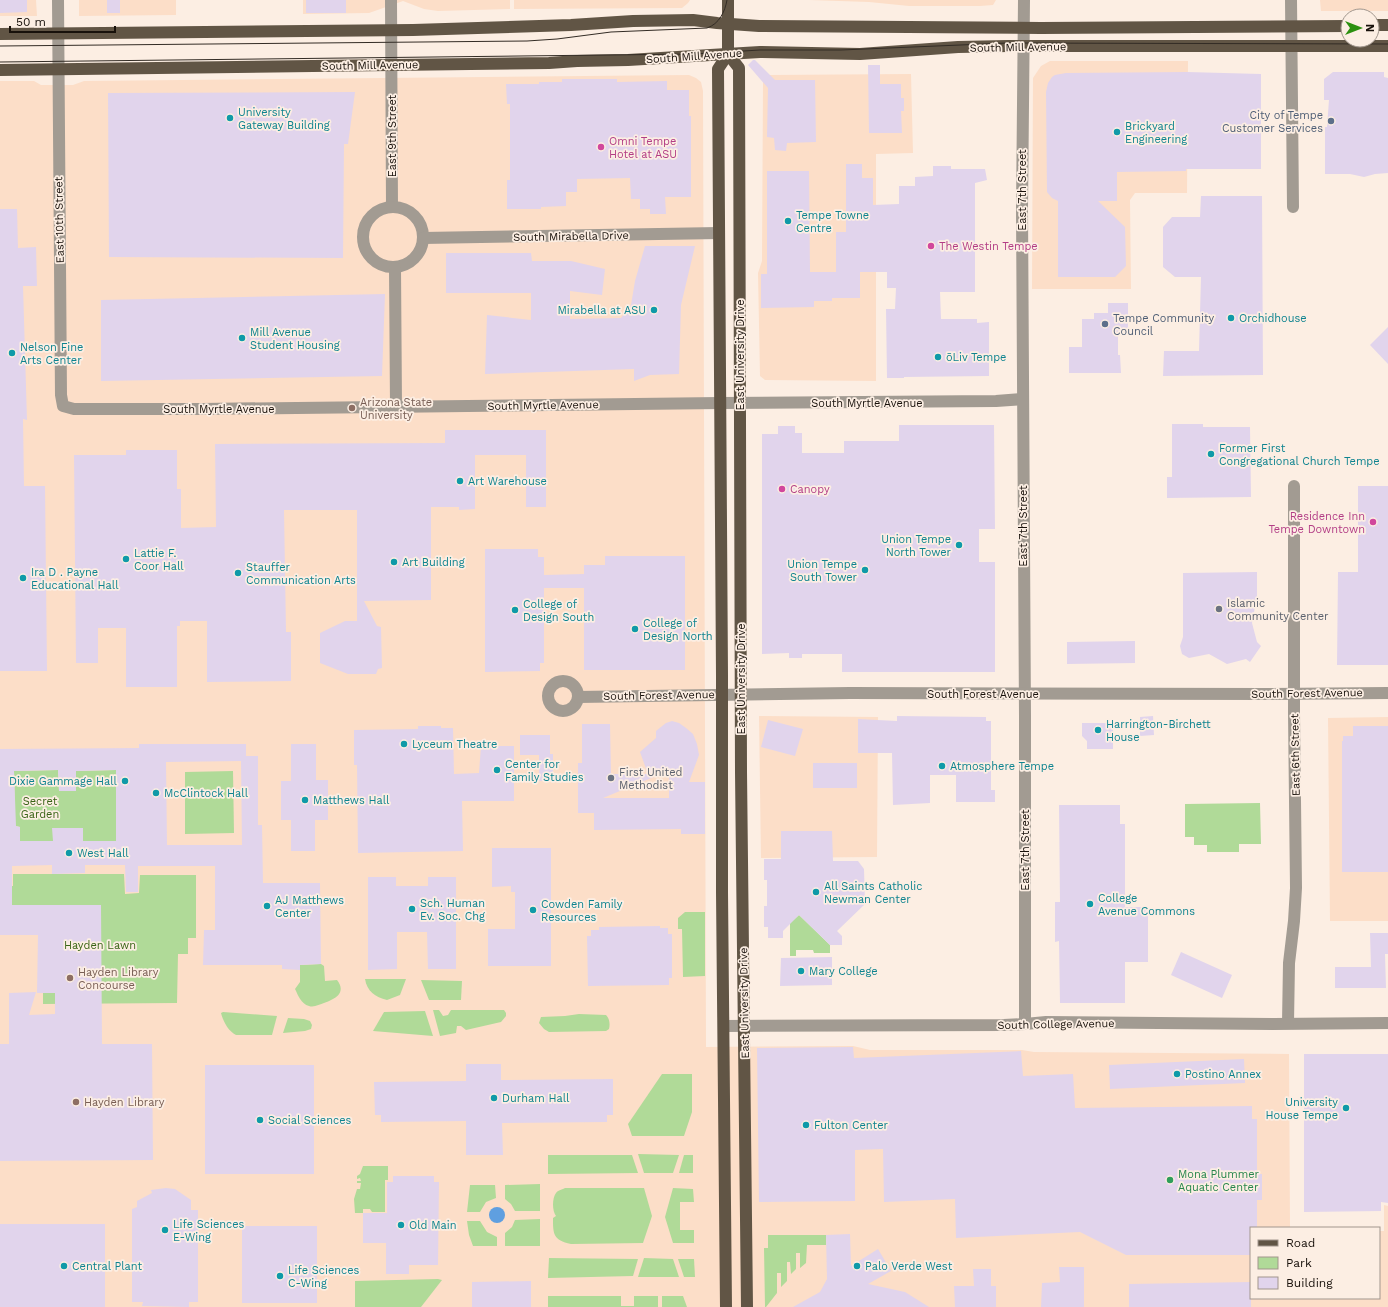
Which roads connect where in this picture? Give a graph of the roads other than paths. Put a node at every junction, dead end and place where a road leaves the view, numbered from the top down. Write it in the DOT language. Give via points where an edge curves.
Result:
graph roads {
  1 [pos="58,0"];
  2 [pos="391,0"];
  3 [pos="728,0"];
  4 [pos="1024,0"];
  5 [pos="1291,0"];
  6 [pos="728,24"];
  7 [pos="1340,26"];
  8 [pos="1023,27"];
  9 [pos="1291,27"];
  10 [pos="391,30"];
  11 [pos="58,33"];
  12 [pos="0,34"];
  13 [pos="1022,46"];
  14 [pos="1388,46"];
  15 [pos="1291,47"];
  16 [pos="728,54"];
  17 [pos="391,65"];
  18 [pos="58,69"];
  19 [pos="0,70"];
  20 [pos="392,207"];
  21 [pos="1293,207"];
  22 [pos="719,233"];
  23 [pos="423,238"];
  24 [pos="394,268"];
  25 [pos="1023,399"];
  26 [pos="720,403"];
  27 [pos="740,403"];
  28 [pos="63,406"];
  29 [pos="396,406"];
  30 [pos="1294,486"];
  31 [pos="1388,693"];
  32 [pos="722,694"];
  33 [pos="741,694"];
  34 [pos="1025,694"];
  35 [pos="1294,694"];
  36 [pos="578,696"];
  37 [pos="1288,1023"];
  38 [pos="1388,1023"];
  39 [pos="1025,1024"];
  40 [pos="724,1026"];
  41 [pos="744,1026"];
  42 [pos="746,1217"];
  43 [pos="726,1218"];
  44 [pos="726,1307"];
  45 [pos="747,1307"];
  1 -- 11 [label="street, East 10th Street"];
  2 -- 10 [label="street, East 9th Street"];
  3 -- 6 [label="main road"];
  4 -- 8 [label="street, East 7th Street"];
  5 -- 9 [label="street"];
  6 -- 8 [label="main road, South Mill Avenue"];
  6 -- 10 [label="main road, South Mill Avenue" via="693,20 632,21"];
  6 -- 16 [label="main road"];
  7 -- 9 [label="main road, South Mill Avenue"];
  8 -- 9 [label="main road, South Mill Avenue"];
  8 -- 13 [label="street, East 7th Street"];
  9 -- 15 [label="street"];
  10 -- 11 [label="main road, South Mill Avenue"];
  10 -- 17 [label="street, East 9th Street"];
  11 -- 12 [label="main road, South Mill Avenue"];
  11 -- 18 [label="street, East 10th Street"];
  13 -- 15 [label="main road, South Mill Avenue"];
  13 -- 16 [label="main road, South Mill Avenue" via="860,54"];
  13 -- 25 [label="street, East 7th Street"];
  14 -- 15 [label="main road, South Mill Avenue"];
  15 -- 21 [label="street"];
  16 -- 17 [label="main road, South Mill Avenue" via="549,63"];
  16 -- 22 [label="main road, East University Drive" via="718,69"];
  16 -- 27 [label="main road, East University Drive" via="739,68"];
  17 -- 18 [label="main road, South Mill Avenue"];
  17 -- 20 [label="street, East 9th Street"];
  18 -- 19 [label="main road, South Mill Avenue"];
  18 -- 28 [label="street, East 10th Street"];
  20 -- 23 [label="street" via="402,208 418,220"];
  20 -- 24 [label="street" via="374,213 368,220 362,238 369,256 380,265"];
  22 -- 23 [label="street, South Mirabella Drive"];
  22 -- 26 [label="main road, East University Drive"];
  23 -- 24 [label="street" via="422,247 414,258 403,266"];
  24 -- 29 [label="street"];
  25 -- 27 [label="street, South Myrtle Avenue" via="989,402"];
  25 -- 34 [label="street, East 7th Street"];
  26 -- 27 [label="street, South Myrtle Avenue"];
  26 -- 29 [label="street, South Myrtle Avenue"];
  26 -- 32 [label="main road, East University Drive"];
  27 -- 33 [label="main road, East University Drive"];
  28 -- 29 [label="street, South Myrtle Avenue" via="74,409 202,409"];
  30 -- 35 [label="street, East 6th Street"];
  31 -- 35 [label="street, South Forest Avenue"];
  32 -- 33 [label="street, South Forest Avenue"];
  32 -- 36 [label="street, South Forest Avenue"];
  32 -- 40 [label="main road, East University Drive"];
  33 -- 34 [label="street, South Forest Avenue"];
  33 -- 41 [label="main road, East University Drive"];
  34 -- 35 [label="street, South Forest Avenue"];
  34 -- 39 [label="street, East 7th Street"];
  35 -- 37 [label="street, East 6th Street" via="1296,888 1289,963"];
  37 -- 38 [label="street, South College Avenue"];
  37 -- 39 [label="street, South College Avenue"];
  39 -- 41 [label="street, South College Avenue"];
  40 -- 41 [label="street, South College Avenue"];
  40 -- 43 [label="main road, East University Drive"];
  41 -- 42 [label="main road, East University Drive"];
  42 -- 43 [label="main road"];
  42 -- 45 [label="main road, East University Drive"];
  43 -- 44 [label="main road, East University Drive"];
}
